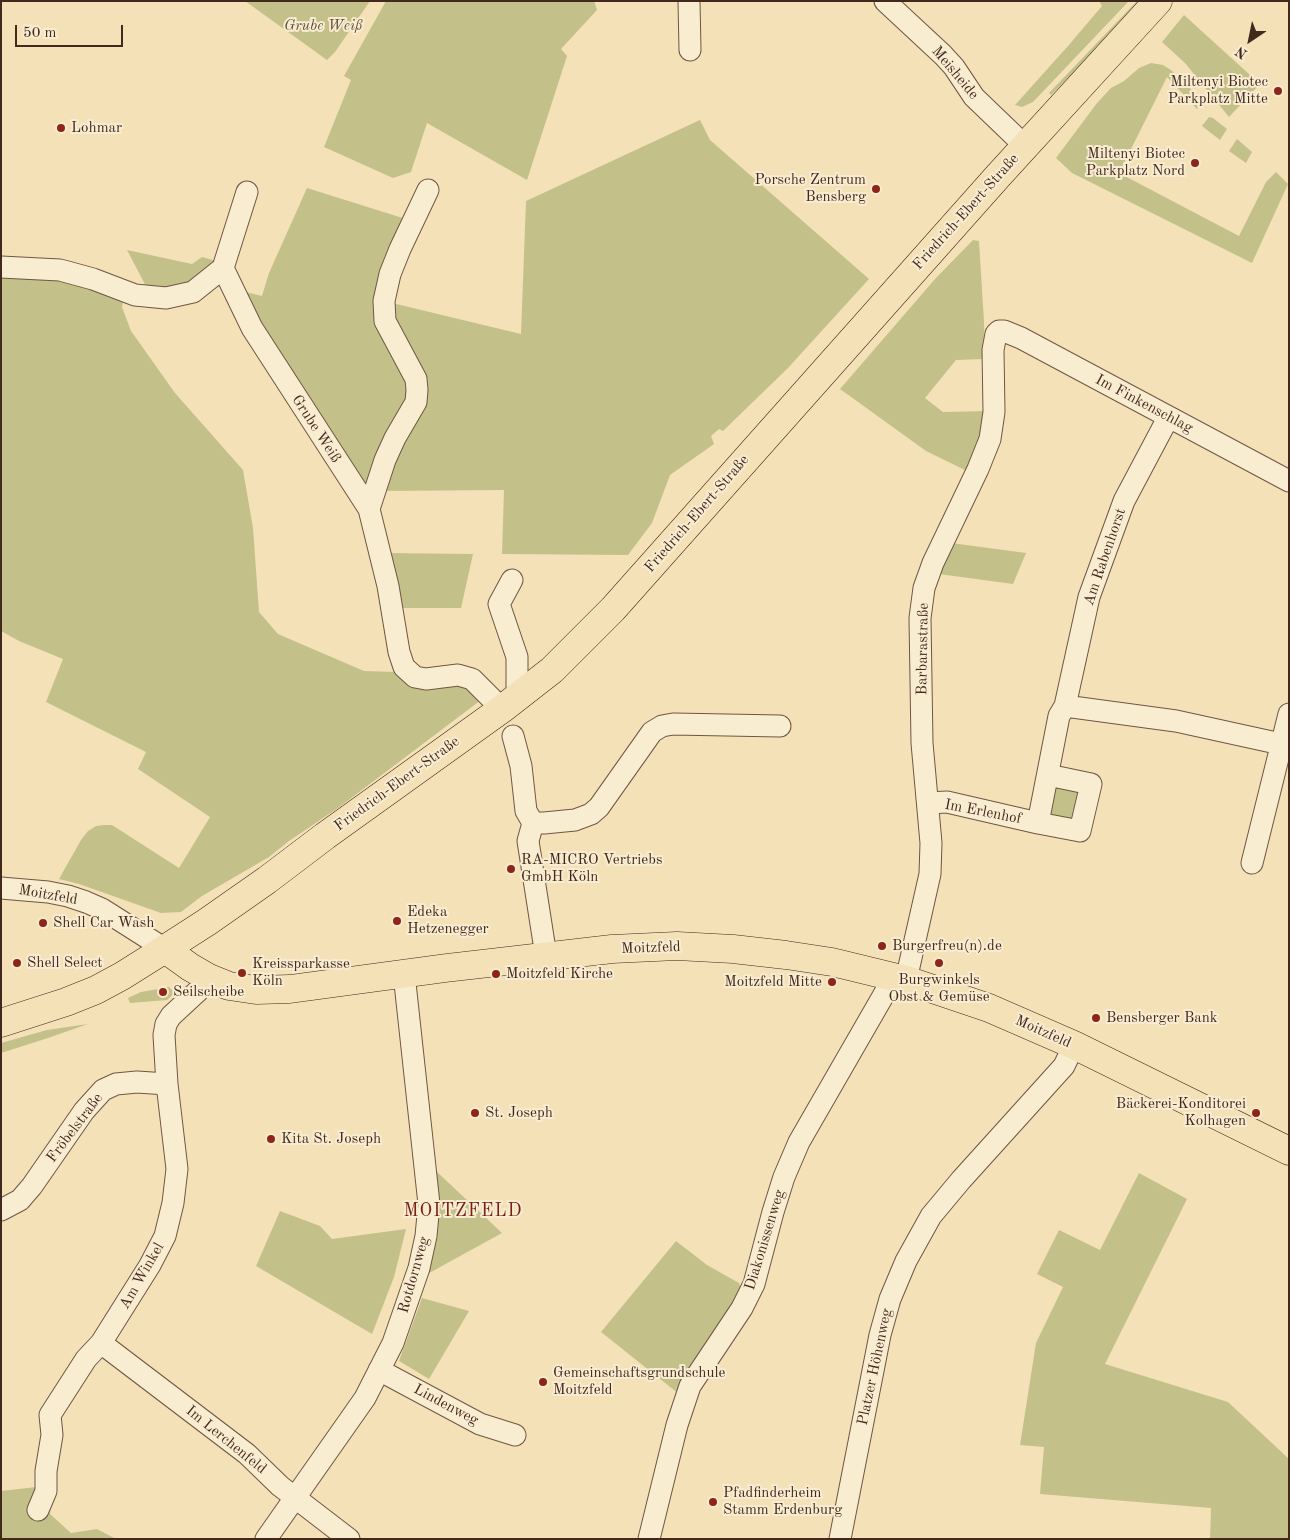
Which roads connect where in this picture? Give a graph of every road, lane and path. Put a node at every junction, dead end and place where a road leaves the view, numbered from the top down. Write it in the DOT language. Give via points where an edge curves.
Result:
graph roads {
  1 [pos="689,1"];
  2 [pos="885,1"];
  3 [pos="1158,1"];
  4 [pos="690,50"];
  5 [pos="1025,146"];
  6 [pos="428,190"];
  7 [pos="247,192"];
  8 [pos="1,267"];
  9 [pos="223,268"];
  10 [pos="999,331"];
  11 [pos="1168,418"];
  12 [pos="1289,481"];
  13 [pos="369,509"];
  14 [pos="512,580"];
  15 [pos="510,703"];
  16 [pos="1062,711"];
  17 [pos="1289,714"];
  18 [pos="780,726"];
  19 [pos="513,736"];
  20 [pos="1281,744"];
  21 [pos="1048,775"];
  22 [pos="928,802"];
  23 [pos="533,822"];
  24 [pos="1038,823"];
  25 [pos="1252,863"];
  26 [pos="1,888"];
  27 [pos="165,949"];
  28 [pos="546,956"];
  29 [pos="404,974"];
  30 [pos="209,978"];
  31 [pos="900,979"];
  32 [pos="1,1023"];
  33 [pos="1074,1045"];
  34 [pos="167,1084"];
  35 [pos="1289,1151"];
  36 [pos="1,1210"];
  37 [pos="101,1344"];
  38 [pos="379,1370"];
  39 [pos="515,1435"];
  40 [pos="296,1498"];
  41 [pos="38,1510"];
  42 [pos="266,1539"];
  43 [pos="349,1539"];
  44 [pos="649,1539"];
  45 [pos="840,1539"];
  1 -- 4 [label="street"];
  2 -- 5 [label="street, Meisheide" via="943,55 974,97"];
  3 -- 5 [label="main road, Friedrich-Ebert-Straße"];
  5 -- 15 [label="main road, Friedrich-Ebert-Straße" via="612,609 552,670"];
  6 -- 13 [label="street" via="390,274 384,301 385,321 416,378 416,402 385,460"];
  7 -- 9 [label="street"];
  8 -- 9 [label="street" via="60,270 135,295 166,298 193,292"];
  9 -- 13 [label="street, Grube Weiß" via="252,328"];
  10 -- 11 [label="street, Im Finkenschlag" via="1021,338"];
  10 -- 22 [label="street, Barbarastraße" via="992,350 994,412 990,439 924,588 920,618 922,743"];
  11 -- 12 [label="street, Im Finkenschlag"];
  11 -- 16 [label="street, Am Rabenhorst" via="1124,501 1090,597"];
  13 -- 15 [label="street, Grube Weiß" via="404,667 415,677 426,679 458,674"];
  14 -- 15 [label="street" via="499,604 517,657"];
  15 -- 27 [label="main road, Friedrich-Ebert-Straße" via="267,880"];
  16 -- 20 [label="street" via="1176,721"];
  16 -- 21 [label="street, Im Erlenhof"];
  17 -- 20 [label="street"];
  18 -- 23 [label="street" via="662,726 652,732 591,814 575,820 544,824"];
  19 -- 23 [label="street" via="521,766 526,811"];
  20 -- 25 [label="street"];
  21 -- 24 [label="street, Im Erlenhof"];
  21 -- 24 [label="street, Im Erlenhof" via="1091,784 1080,831"];
  22 -- 24 [label="street, Im Erlenhof" via="947,802"];
  22 -- 31 [label="street, Barbarastraße" via="930,874"];
  23 -- 28 [label="street" via="528,841"];
  26 -- 27 [label="street, Moitzfeld" via="48,892 86,902"];
  27 -- 30 [label="main road, Moitzfeld"];
  27 -- 32 [label="main road, Friedrich-Ebert-Straße" via="96,990"];
  28 -- 29 [label="main road, Moitzfeld"];
  28 -- 31 [label="main road, Moitzfeld" via="677,946 714,948 832,962"];
  29 -- 30 [label="main road, Moitzfeld" via="290,989 256,990 229,986"];
  29 -- 38 [label="street, Rotdornweg" via="429,1204 419,1268 393,1344"];
  30 -- 34 [label="street, Am Winkel" via="170,1016 166,1024"];
  31 -- 33 [label="main road, Moitzfeld" via="989,1008"];
  31 -- 44 [label="street, Diakonissenweg" via="799,1142 772,1212 754,1284 690,1386"];
  33 -- 35 [label="main road, Moitzfeld"];
  33 -- 45 [label="street, Platzer Höhenweg" via="1064,1066 931,1216 906,1261 880,1335"];
  34 -- 36 [label="street, Fröbelstraße" via="137,1082 116,1084 103,1090 84,1111 32,1186 20,1200"];
  34 -- 37 [label="street, Am Winkel" via="177,1169 173,1204 164,1236 150,1265"];
  37 -- 40 [label="street, Im Lerchenfeld" via="247,1454"];
  37 -- 41 [label="street, Am Winkel" via="86,1359 50,1415 52,1435 46,1491"];
  38 -- 39 [label="street, Lindenweg" via="480,1424"];
  38 -- 40 [label="street, Rotdornweg" via="364,1398"];
  40 -- 42 [label="street, Rotdornweg"];
  40 -- 43 [label="street, Im Lerchenfeld"];
}
